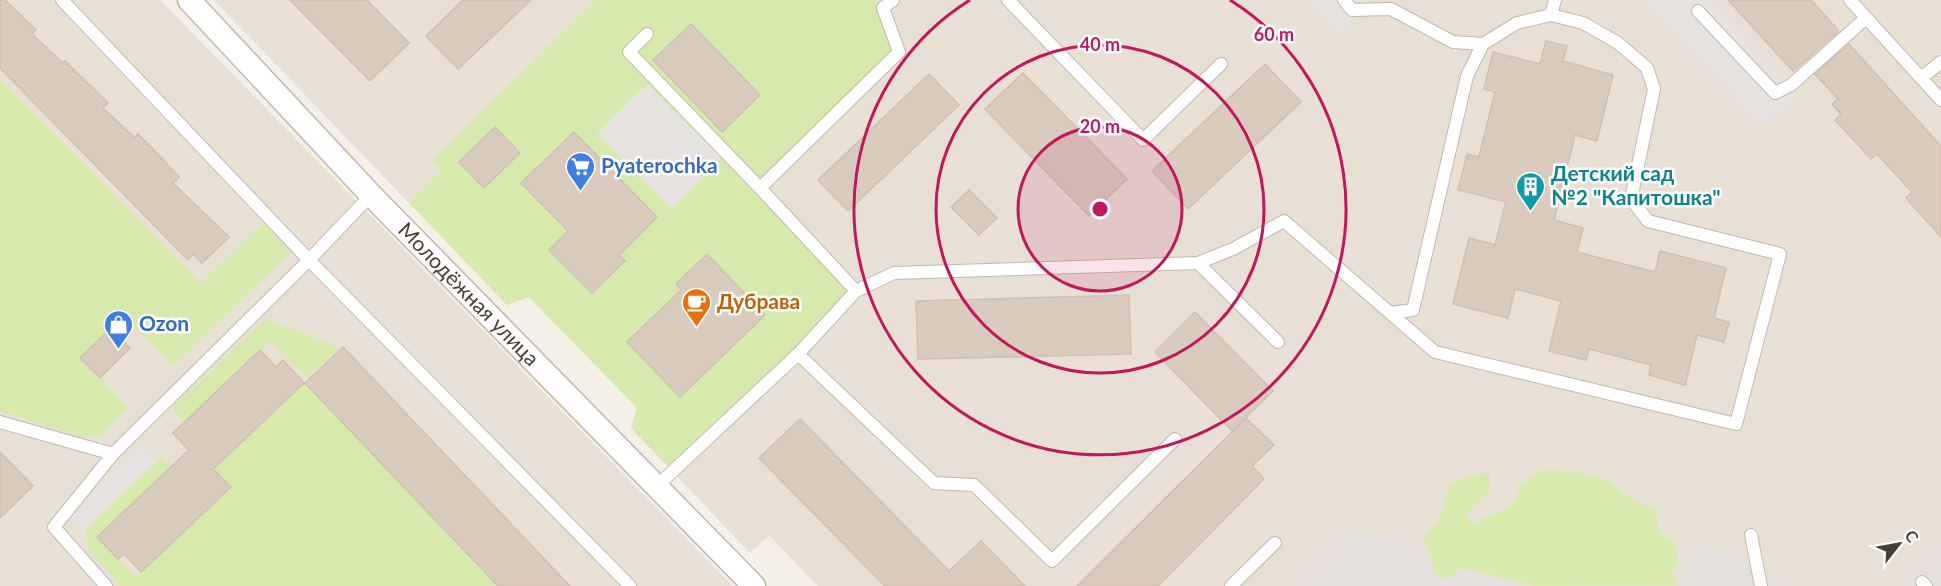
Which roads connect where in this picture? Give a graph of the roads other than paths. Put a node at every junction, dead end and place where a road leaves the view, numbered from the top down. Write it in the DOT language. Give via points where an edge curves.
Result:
graph roads {
  1 [pos="62,0"];
  2 [pos="189,0"];
  3 [pos="1008,0"];
  4 [pos="1344,0"];
  5 [pos="1556,0"];
  6 [pos="1850,0"];
  7 [pos="884,3"];
  8 [pos="1698,11"];
  9 [pos="1551,15"];
  10 [pos="1866,18"];
  11 [pos="647,34"];
  12 [pos="1483,44"];
  13 [pos="1941,62"];
  14 [pos="1221,64"];
  15 [pos="1921,78"];
  16 [pos="1941,99"];
  17 [pos="760,188"];
  18 [pos="371,195"];
  19 [pos="309,260"];
  20 [pos="1198,262"];
  21 [pos="856,291"];
  22 [pos="1390,313"];
  23 [pos="1278,342"];
  24 [pos="798,354"];
  25 [pos="0,422"];
  26 [pos="1175,439"];
  27 [pos="113,454"];
  28 [pos="657,486"];
  29 [pos="1751,535"];
  30 [pos="1275,543"];
  31 [pos="106,586"];
  32 [pos="630,586"];
  33 [pos="754,586"];
  34 [pos="1231,586"];
  35 [pos="1761,586"];
  1 -- 19 [label="lane"];
  2 -- 18 [label="street, Молодёжная улица"];
  3 -- 14 [label="lane" via="1143,140"];
  4 -- 12 [label="lane" via="1352,10 1392,9 1453,42"];
  5 -- 9 [label="lane"];
  6 -- 10 [label="lane"];
  7 -- 17 [label="lane" via="899,52"];
  8 -- 10 [label="lane" via="1775,93 1791,85"];
  9 -- 12 [label="lane" via="1517,23"];
  9 -- 22 [label="lane" via="1592,28 1618,43 1647,68 1654,89 1631,199 1648,221 1780,254 1736,424 1435,352"];
  10 -- 15 [label="lane"];
  11 -- 17 [label="lane" via="629,52"];
  12 -- 22 [label="lane" via="1467,76 1413,310"];
  13 -- 15 [label="lane"];
  15 -- 16 [label="lane"];
  17 -- 21 [label="lane"];
  18 -- 19 [label="lane"];
  18 -- 28 [label="street, Молодёжная улица"];
  19 -- 27 [label="lane"];
  19 -- 32 [label="lane"];
  20 -- 21 [label="lane" via="894,273"];
  20 -- 22 [label="lane" via="1233,249 1284,221"];
  20 -- 23 [label="lane"];
  21 -- 24 [label="lane"];
  24 -- 26 [label="lane" via="934,483 975,485 1052,561"];
  24 -- 28 [label="lane"];
  25 -- 27 [label="lane"];
  27 -- 31 [label="lane" via="54,527"];
  28 -- 33 [label="street, Молодёжная улица"];
  29 -- 35 [label="lane"];
  30 -- 34 [label="lane"];
}
